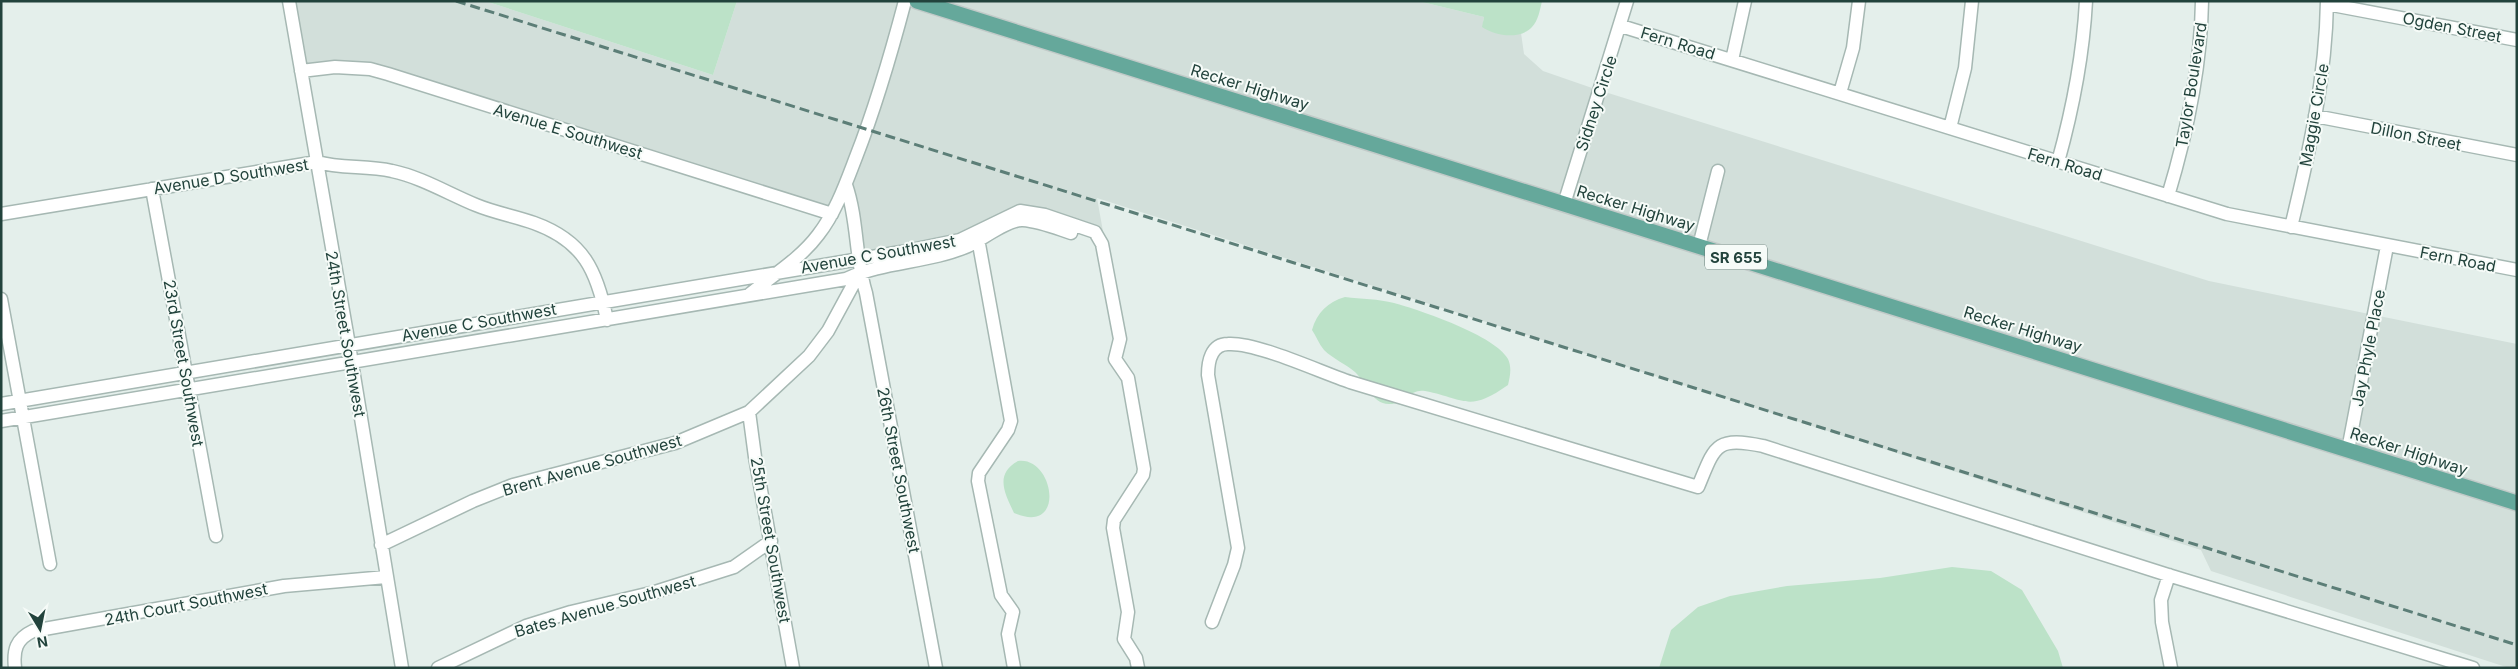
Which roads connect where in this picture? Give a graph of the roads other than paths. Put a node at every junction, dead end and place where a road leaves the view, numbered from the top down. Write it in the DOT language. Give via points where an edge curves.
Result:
graph roads {
  1 [pos="289,1"];
  2 [pos="905,1"];
  3 [pos="917,1"];
  4 [pos="1628,1"];
  5 [pos="1745,1"];
  6 [pos="1859,1"];
  7 [pos="1972,1"];
  8 [pos="2086,1"];
  9 [pos="2202,1"];
  10 [pos="2327,3"];
  11 [pos="1621,26"];
  12 [pos="2517,40"];
  13 [pos="1732,60"];
  14 [pos="301,72"];
  15 [pos="1840,93"];
  16 [pos="2316,116"];
  17 [pos="1950,128"];
  18 [pos="2517,155"];
  19 [pos="317,162"];
  20 [pos="2058,162"];
  21 [pos="1718,171"];
  22 [pos="846,185"];
  23 [pos="152,189"];
  24 [pos="2168,196"];
  25 [pos="1564,204"];
  26 [pos="1,214"];
  27 [pos="832,214"];
  28 [pos="2291,227"];
  29 [pos="978,236"];
  30 [pos="1699,246"];
  31 [pos="2387,246"];
  32 [pos="858,259"];
  33 [pos="2517,270"];
  34 [pos="778,271"];
  35 [pos="860,272"];
  36 [pos="750,294"];
  37 [pos="1,300"];
  38 [pos="603,301"];
  39 [pos="607,320"];
  40 [pos="350,345"];
  41 [pos="351,363"];
  42 [pos="186,372"];
  43 [pos="190,389"];
  44 [pos="20,400"];
  45 [pos="1,404"];
  46 [pos="749,412"];
  47 [pos="25,417"];
  48 [pos="1,421"];
  49 [pos="2348,450"];
  50 [pos="2517,503"];
  51 [pos="216,536"];
  52 [pos="771,541"];
  53 [pos="381,545"];
  54 [pos="50,564"];
  55 [pos="2169,575"];
  56 [pos="386,577"];
  57 [pos="1212,622"];
  58 [pos="15,668"];
  59 [pos="402,668"];
  60 [pos="438,668"];
  61 [pos="793,668"];
  62 [pos="936,668"];
  63 [pos="1014,668"];
  64 [pos="1138,668"];
  65 [pos="2171,668"];
  66 [pos="2473,668"];
  1 -- 14 [label="street, 24th Street Southwest"];
  2 -- 22 [label="street" via="880,91"];
  3 -- 25 [label="main road, Recker Highway / SR 655"];
  4 -- 11 [label="street, Sidney Circle"];
  5 -- 13 [label="street"];
  6 -- 15 [label="street" via="1853,48"];
  7 -- 17 [label="street" via="1965,68"];
  8 -- 20 [label="street" via="2084,46 2076,94"];
  9 -- 24 [label="street, Taylor Boulevard" via="2200,42 2189,113"];
  10 -- 12 [label="street, Ogden Street"];
  10 -- 16 [label="street, Maggie Circle" via="2322,82"];
  11 -- 13 [label="street, Fern Road"];
  11 -- 25 [label="street, Sidney Circle"];
  13 -- 15 [label="street, Fern Road"];
  14 -- 19 [label="street, 24th Street Southwest"];
  14 -- 27 [label="street, Avenue E Southwest" via="335,67 388,74"];
  15 -- 17 [label="street, Fern Road"];
  16 -- 18 [label="street, Dillon Street"];
  16 -- 28 [label="street, Maggie Circle"];
  17 -- 20 [label="street, Fern Road"];
  19 -- 23 [label="street, Avenue D Southwest"];
  19 -- 38 [label="street, Avenue D Southwest" via="393,171 477,206 555,232 583,254 599,285"];
  19 -- 40 [label="street, 24th Street Southwest"];
  20 -- 24 [label="street, Fern Road"];
  21 -- 30 [label="street"];
  22 -- 27 [label="street"];
  22 -- 32 [label="street"];
  23 -- 26 [label="street, Avenue D Southwest"];
  23 -- 42 [label="street, 23rd Street Southwest"];
  24 -- 28 [label="street, Fern Road" via="2227,214"];
  25 -- 30 [label="main road, Recker Highway / SR 655"];
  27 -- 34 [label="street" via="804,252"];
  28 -- 31 [label="street, Fern Road"];
  29 -- 32 [label="street, Avenue C Southwest"];
  29 -- 35 [label="street, Avenue C Southwest" via="943,255"];
  29 -- 63 [label="street" via="1011,421 979,473 978,481 1001,596 1013,612 1008,634"];
  29 -- 64 [label="street, Avenue C Southwest" via="1022,220 1102,244 1120,339 1115,359 1128,378 1144,469 1114,520 1113,528 1128,612 1124,639 1136,658"];
  30 -- 49 [label="main road, Recker Highway / SR 655"];
  31 -- 33 [label="street, Fern Road"];
  31 -- 49 [label="street, Jay Phyle Place"];
  32 -- 34 [label="street, Avenue C Southwest"];
  32 -- 35 [label="street"];
  34 -- 36 [label="street"];
  34 -- 38 [label="street, Avenue C Southwest"];
  35 -- 36 [label="street, Avenue C Southwest" via="846,279"];
  35 -- 46 [label="street, Brent Avenue Southwest" via="828,331 809,356"];
  35 -- 62 [label="street, 26th Street Southwest"];
  36 -- 39 [label="street, Avenue C Southwest"];
  37 -- 44 [label="street"];
  38 -- 39 [label="street, Avenue D Southwest"];
  38 -- 40 [label="street, Avenue C Southwest"];
  39 -- 41 [label="street, Avenue C Southwest"];
  40 -- 41 [label="street, 24th Street Southwest"];
  40 -- 42 [label="street, Avenue C Southwest"];
  41 -- 43 [label="street, Avenue C Southwest"];
  41 -- 53 [label="street, 24th Street Southwest"];
  42 -- 43 [label="street, 23rd Street Southwest"];
  42 -- 44 [label="street, Avenue C Southwest"];
  43 -- 47 [label="street, Avenue C Southwest"];
  43 -- 51 [label="street, 23rd Street Southwest"];
  44 -- 45 [label="street, Avenue C Southwest"];
  44 -- 47 [label="street"];
  46 -- 52 [label="street, 25th Street Southwest"];
  46 -- 53 [label="street, Brent Avenue Southwest" via="675,443 513,485"];
  47 -- 48 [label="street, Avenue C Southwest"];
  47 -- 54 [label="street"];
  49 -- 50 [label="main road, Recker Highway / SR 655"];
  52 -- 60 [label="street, Bates Avenue Southwest" via="734,567 663,590 526,626"];
  52 -- 61 [label="street, 25th Street Southwest"];
  53 -- 56 [label="street, 24th Street Southwest"];
  55 -- 57 [label="street" via="1763,446 1737,440 1723,443 1712,453 1698,487 1348,381 1247,346 1226,343 1214,350 1208,360 1208,374 1238,548"];
  55 -- 65 [label="street" via="2162,600 2162,622"];
  55 -- 66 [label="street"];
  56 -- 58 [label="street, 24th Court Southwest" via="258,590 33,631 19,640 14,649"];
  56 -- 59 [label="street, 24th Street Southwest"];
}
